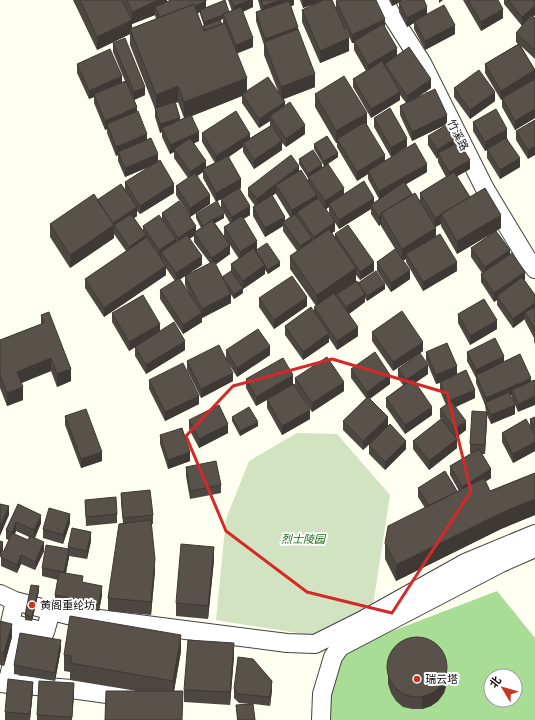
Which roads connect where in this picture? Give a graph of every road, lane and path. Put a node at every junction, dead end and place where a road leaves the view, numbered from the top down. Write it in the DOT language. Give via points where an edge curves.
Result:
graph roads {
  1 [pos="384,0"];
  2 [pos="535,269"];
  3 [pos="535,534"];
  4 [pos="535,548"];
  5 [pos="7,597"];
  6 [pos="51,611"];
  7 [pos="21,626"];
  8 [pos="3,683"];
  9 [pos="147,699"];
  10 [pos="321,720"];
  1 -- 2 [label="street, 竹溪路" via="422,63 485,189"];
  3 -- 6 [label="street" via="465,563 361,622 315,644 287,643"];
  4 -- 10 [label="street" via="501,563 340,648 333,657 322,694"];
  5 -- 6 [label="street"];
  5 -- 7 [label="street" via="10,623"];
  6 -- 7 [label="street" via="45,632"];
  7 -- 8 [label="street"];
  8 -- 9 [label="street"];
}
